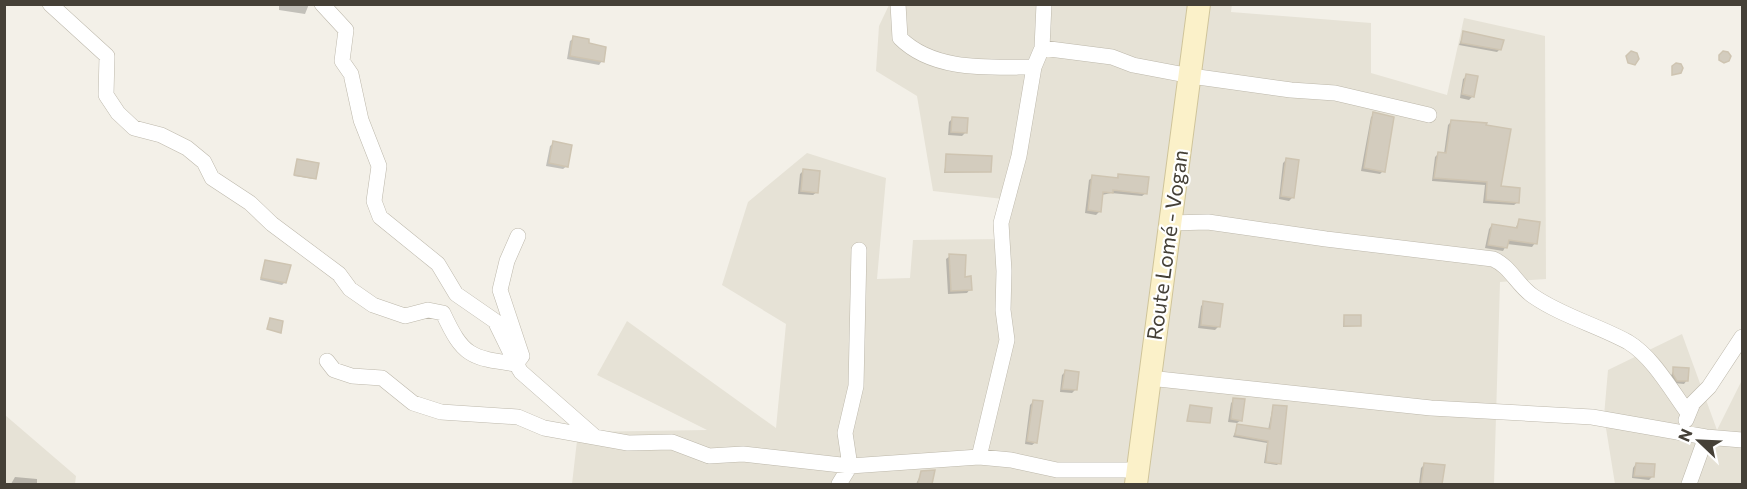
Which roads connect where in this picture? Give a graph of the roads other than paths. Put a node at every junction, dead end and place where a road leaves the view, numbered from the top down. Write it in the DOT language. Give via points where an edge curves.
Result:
graph roads {
  1 [pos="50,4"];
  2 [pos="322,4"];
  3 [pos="898,4"];
  4 [pos="1044,4"];
  5 [pos="1199,4"];
  6 [pos="1042,48"];
  7 [pos="1034,67"];
  8 [pos="1191,76"];
  9 [pos="1429,116"];
  10 [pos="1170,223"];
  11 [pos="518,236"];
  12 [pos="859,250"];
  13 [pos="1743,337"];
  14 [pos="327,361"];
  15 [pos="516,364"];
  16 [pos="1149,378"];
  17 [pos="1688,413"];
  18 [pos="1683,432"];
  19 [pos="594,436"];
  20 [pos="1706,438"];
  21 [pos="1743,440"];
  22 [pos="979,457"];
  23 [pos="850,466"];
  24 [pos="1136,477"];
  25 [pos="839,484"];
  26 [pos="1689,484"];
  1 -- 15 [label="street" via="107,56 106,95 134,128 187,148 204,162 212,178 250,203 373,305 405,316 428,310 443,313 464,351 485,360"];
  2 -- 15 [label="street" via="346,30 342,61 351,74 361,120 379,166 374,201 380,217 438,264 456,294 495,321"];
  3 -- 7 [label="street" via="900,38 918,52 966,66"];
  4 -- 6 [label="street"];
  5 -- 8 [label="main road, Route Lomé - Vogan"];
  6 -- 7 [label="street"];
  6 -- 8 [label="street" via="1112,57"];
  7 -- 22 [label="street" via="1019,156 1001,223 1007,340"];
  8 -- 9 [label="street" via="1335,93"];
  8 -- 10 [label="main road, Route Lomé - Vogan"];
  10 -- 16 [label="main road, Route Lomé - Vogan"];
  10 -- 17 [label="street" via="1208,222 1503,263 1527,292 1548,306 1630,343 1655,368"];
  11 -- 15 [label="street" via="500,290 522,356"];
  12 -- 23 [label="street" via="856,386 844,433"];
  13 -- 17 [label="street"];
  14 -- 19 [label="street" via="334,370 352,376 382,378 413,403 441,412 518,417 544,428"];
  15 -- 19 [label="street"];
  16 -- 18 [label="street" via="1431,408 1592,417"];
  16 -- 24 [label="main road, Route Lomé - Vogan"];
  17 -- 18 [label="street"];
  18 -- 20 [label="street"];
  19 -- 23 [label="street" via="628,443 672,441 709,456 743,454"];
  20 -- 21 [label="street"];
  20 -- 26 [label="street"];
  22 -- 23 [label="street"];
  22 -- 24 [label="street" via="1057,470"];
  23 -- 25 [label="street"];
}
